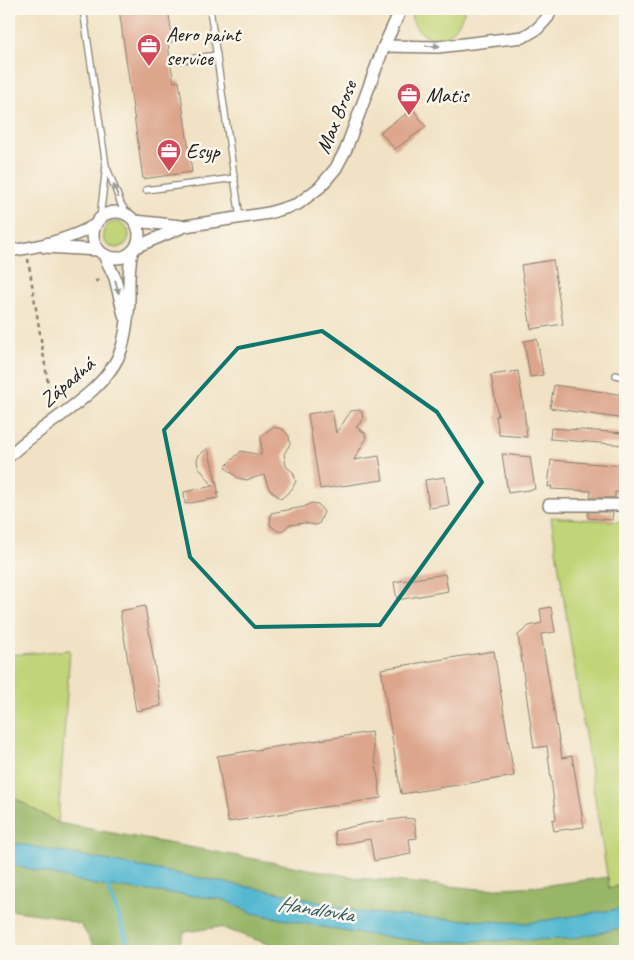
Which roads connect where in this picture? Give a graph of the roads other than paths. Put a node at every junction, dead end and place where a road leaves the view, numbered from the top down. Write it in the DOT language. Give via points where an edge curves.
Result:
graph roads {
  1 [pos="82,9"];
  2 [pos="210,9"];
  3 [pos="400,9"];
  4 [pos="551,9"];
  5 [pos="384,46"];
  6 [pos="217,56"];
  7 [pos="175,61"];
  8 [pos="106,166"];
  9 [pos="235,178"];
  10 [pos="146,190"];
  11 [pos="132,218"];
  12 [pos="240,218"];
  13 [pos="98,222"];
  14 [pos="185,226"];
  15 [pos="38,247"];
  16 [pos="135,249"];
  17 [pos="9,251"];
  18 [pos="101,252"];
  19 [pos="126,321"];
  20 [pos="616,375"];
  21 [pos="625,378"];
  22 [pos="9,456"];
  23 [pos="549,505"];
  24 [pos="625,505"];
  1 -- 8 [label="lane"];
  2 -- 6 [label="lane"];
  3 -- 5 [label="street, Max Brose"];
  5 -- 4 [label="street, one-way" via="438,47 523,36 537,29"];
  5 -- 12 [label="street, Max Brose" via="336,168 320,187 298,204"];
  6 -- 7 [label="lane"];
  6 -- 9 [label="lane"];
  11 -- 8 [label="lane, one-way" via="120,204"];
  8 -- 13 [label="lane"];
  9 -- 10 [label="lane"];
  9 -- 12 [label="lane"];
  11 -- 13 [label="street, Max Brose" via="112,212"];
  11 -- 14 [label="street, Max Brose"];
  11 -- 16 [label="street" via="140,233"];
  12 -- 14 [label="street, Max Brose"];
  13 -- 15 [label="street, Max Brose" via="85,231"];
  13 -- 18 [label="street" via="93,238"];
  14 -- 16 [label="street, Max Brose"];
  15 -- 17 [label="street, Max Brose"];
  15 -- 18 [label="street, Max Brose"];
  16 -- 18 [label="street, Max Brose" via="117,259"];
  16 -- 19 [label="street, Západná" via="129,269"];
  18 -- 19 [label="street, Západná, one-way" via="115,278"];
  19 -- 22 [label="street, Západná" via="123,345 114,366 95,387"];
  20 -- 21 [label="lane"];
  23 -- 24 [label="street"];
}
